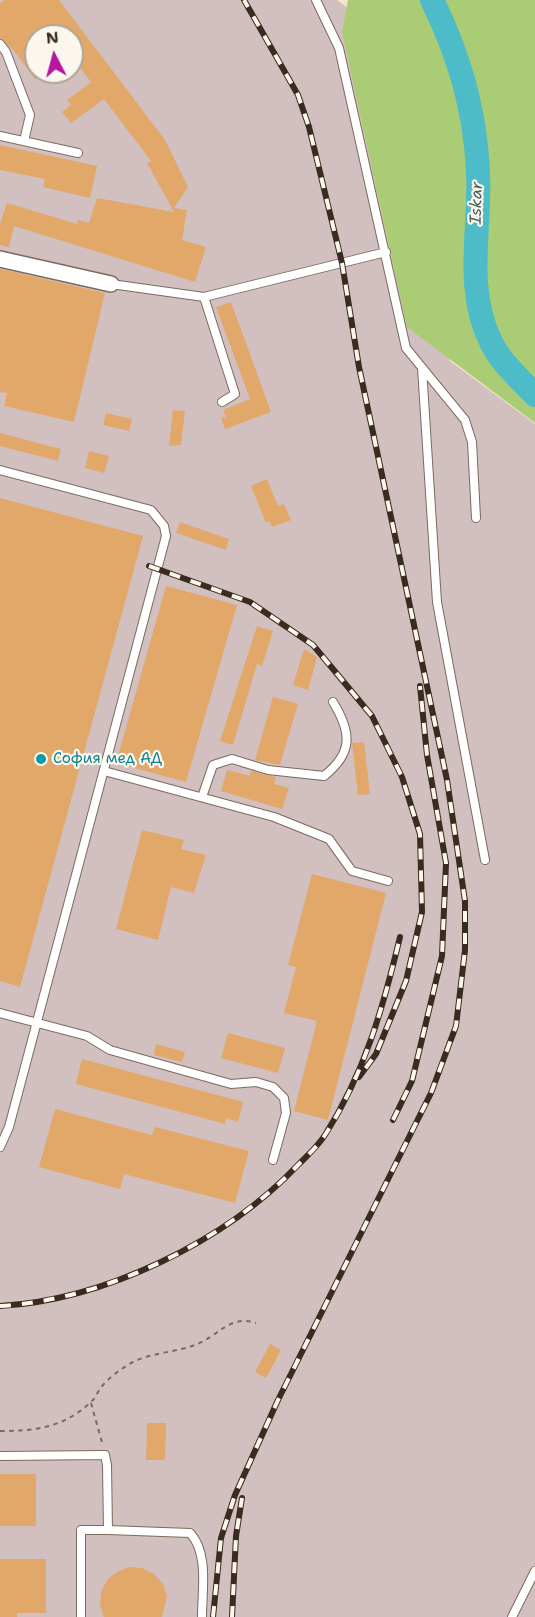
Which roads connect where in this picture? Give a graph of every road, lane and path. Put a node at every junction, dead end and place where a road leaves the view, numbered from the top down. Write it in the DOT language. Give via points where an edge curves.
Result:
graph roads {
  1 [pos="316,0"];
  2 [pos="0,44"];
  3 [pos="0,136"];
  4 [pos="24,141"];
  5 [pos="78,153"];
  6 [pos="386,252"];
  7 [pos="0,259"];
  8 [pos="111,284"];
  9 [pos="204,297"];
  10 [pos="422,368"];
  11 [pos="222,402"];
  12 [pos="0,470"];
  13 [pos="476,518"];
  14 [pos="333,702"];
  15 [pos="104,771"];
  16 [pos="202,797"];
  17 [pos="484,860"];
  18 [pos="388,881"];
  19 [pos="0,1012"];
  20 [pos="37,1023"];
  21 [pos="0,1147"];
  22 [pos="273,1160"];
  23 [pos="256,1323"];
  24 [pos="91,1403"];
  25 [pos="0,1431"];
  26 [pos="105,1455"];
  27 [pos="0,1456"];
  28 [pos="108,1530"];
  29 [pos="535,1571"];
  30 [pos="81,1617"];
  31 [pos="202,1617"];
  32 [pos="512,1617"];
  1 -- 6 [label="lane" via="339,48"];
  2 -- 4 [label="lane" via="30,115"];
  3 -- 4 [label="lane"];
  4 -- 5 [label="lane"];
  6 -- 9 [label="lane"];
  6 -- 10 [label="lane" via="406,348"];
  7 -- 8 [label="street"];
  8 -- 9 [label="lane"];
  9 -- 11 [label="lane" via="235,394"];
  10 -- 13 [label="lane" via="465,420 472,442"];
  10 -- 17 [label="lane" via="437,602"];
  12 -- 15 [label="lane" via="151,510 164,526 164,545"];
  14 -- 16 [label="lane" via="345,721 346,742 341,763 324,776 268,770 232,759 213,765"];
  15 -- 16 [label="lane"];
  15 -- 20 [label="lane"];
  16 -- 18 [label="lane" via="274,817 329,839 352,871"];
  19 -- 20 [label="lane"];
  20 -- 21 [label="lane"];
  20 -- 22 [label="lane" via="87,1036 110,1050 231,1084 256,1082 273,1087 284,1098 286,1113"];
  23 -- 24 [label="path" via="244,1319 232,1322 196,1344 135,1361 103,1385"];
  24 -- 25 [label="path" via="56,1424 35,1431"];
  24 -- 26 [label="path"];
  26 -- 27 [label="lane"];
  26 -- 28 [label="lane"];
  28 -- 30 [label="lane" via="81,1530"];
  28 -- 31 [label="lane" via="190,1533 202,1557"];
  29 -- 32 [label="lane"];
}
